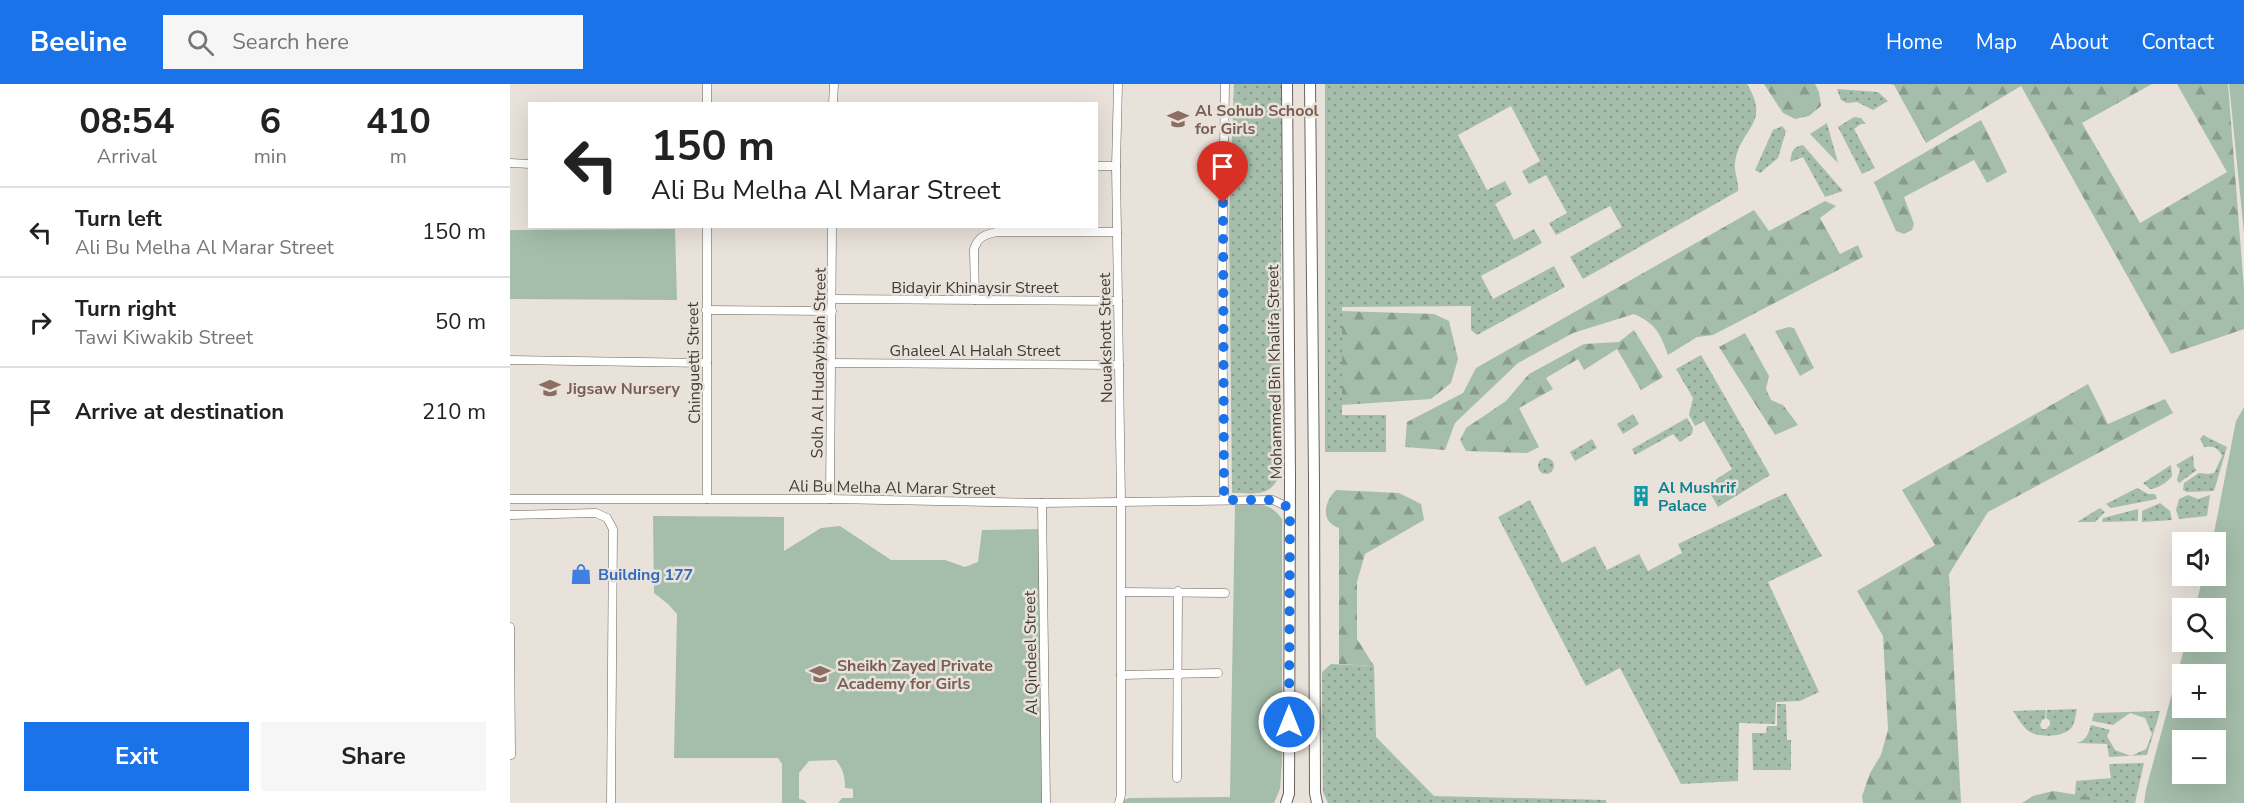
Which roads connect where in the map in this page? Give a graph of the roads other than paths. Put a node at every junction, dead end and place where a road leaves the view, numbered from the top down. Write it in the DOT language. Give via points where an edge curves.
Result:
graph roads {
  1 [pos="707,84"];
  2 [pos="834,84"];
  3 [pos="1118,84"];
  4 [pos="1225,84"];
  5 [pos="1287,84"];
  6 [pos="1310,84"];
  7 [pos="707,102"];
  8 [pos="833,102"];
  9 [pos="510,163"];
  10 [pos="528,164"];
  11 [pos="1098,166"];
  12 [pos="1116,166"];
  13 [pos="707,228"];
  14 [pos="832,228"];
  15 [pos="1117,232"];
  16 [pos="832,300"];
  17 [pos="975,300"];
  18 [pos="1118,301"];
  19 [pos="706,310"];
  20 [pos="832,311"];
  21 [pos="510,360"];
  22 [pos="707,363"];
  23 [pos="831,363"];
  24 [pos="1119,365"];
  25 [pos="1290,491"];
  26 [pos="510,499"];
  27 [pos="707,499"];
  28 [pos="830,499"];
  29 [pos="1224,500"];
  30 [pos="1273,500"];
  31 [pos="1121,501"];
  32 [pos="1042,503"];
  33 [pos="1290,508"];
  34 [pos="510,515"];
  35 [pos="1178,591"];
  36 [pos="1122,592"];
  37 [pos="1225,593"];
  38 [pos="510,629"];
  39 [pos="1218,673"];
  40 [pos="1177,674"];
  41 [pos="1121,675"];
  42 [pos="511,723"];
  43 [pos="511,755"];
  44 [pos="1177,778"];
  45 [pos="611,803"];
  46 [pos="1046,803"];
  47 [pos="1119,803"];
  48 [pos="1286,803"];
  49 [pos="1317,803"];
  1 -- 7 [label="street"];
  2 -- 8 [label="street"];
  3 -- 12 [label="street, Nouakshott Street"];
  4 -- 29 [label="street"];
  5 -- 25 [label="main road, Mohammed Bin Khalifa Street"];
  6 -- 49 [label="main road"];
  9 -- 10 [label="street"];
  11 -- 12 [label="street"];
  12 -- 15 [label="street, Nouakshott Street"];
  13 -- 19 [label="street, Chinguetti Street"];
  14 -- 16 [label="street, Solh Al Hudaybiyah Street"];
  15 -- 17 [label="street" via="983,235 974,249"];
  15 -- 18 [label="street, Nouakshott Street"];
  16 -- 17 [label="street, Bidayir Khinaysir Street"];
  16 -- 20 [label="street, Solh Al Hudaybiyah Street"];
  17 -- 18 [label="street, Bidayir Khinaysir Street"];
  18 -- 24 [label="street, Nouakshott Street"];
  19 -- 20 [label="street"];
  19 -- 22 [label="street, Chinguetti Street"];
  20 -- 23 [label="street, Solh Al Hudaybiyah Street"];
  21 -- 22 [label="street"];
  22 -- 27 [label="street, Chinguetti Street"];
  23 -- 24 [label="street, Ghaleel Al Halah Street"];
  23 -- 28 [label="street, Solh Al Hudaybiyah Street"];
  24 -- 31 [label="street, Nouakshott Street"];
  25 -- 30 [label="street, Ali Bu Melha Al Marar Street"];
  25 -- 33 [label="main road, Mohammed Bin Khalifa Street"];
  26 -- 27 [label="street, Ali Bu Melha Al Marar Street"];
  27 -- 28 [label="street, Ali Bu Melha Al Marar Street"];
  28 -- 32 [label="street, Ali Bu Melha Al Marar Street"];
  29 -- 30 [label="street, Ali Bu Melha Al Marar Street"];
  29 -- 31 [label="street, Ali Bu Melha Al Marar Street"];
  30 -- 33 [label="street, Ali Bu Melha Al Marar Street"];
  31 -- 32 [label="street, Ali Bu Melha Al Marar Street"];
  31 -- 36 [label="street, Nouakshott Street"];
  32 -- 46 [label="street, Al Qindeel Street"];
  33 -- 48 [label="main road, Mohammed Bin Khalifa Street"];
  34 -- 45 [label="street" via="596,513 602,514 613,529"];
  35 -- 36 [label="street"];
  35 -- 37 [label="street"];
  35 -- 40 [label="street"];
  36 -- 41 [label="street, Nouakshott Street"];
  38 -- 42 [label="street"];
  39 -- 40 [label="street"];
  40 -- 41 [label="street"];
  40 -- 44 [label="street"];
  41 -- 47 [label="street, Nouakshott Street"];
  42 -- 43 [label="street"];
}
